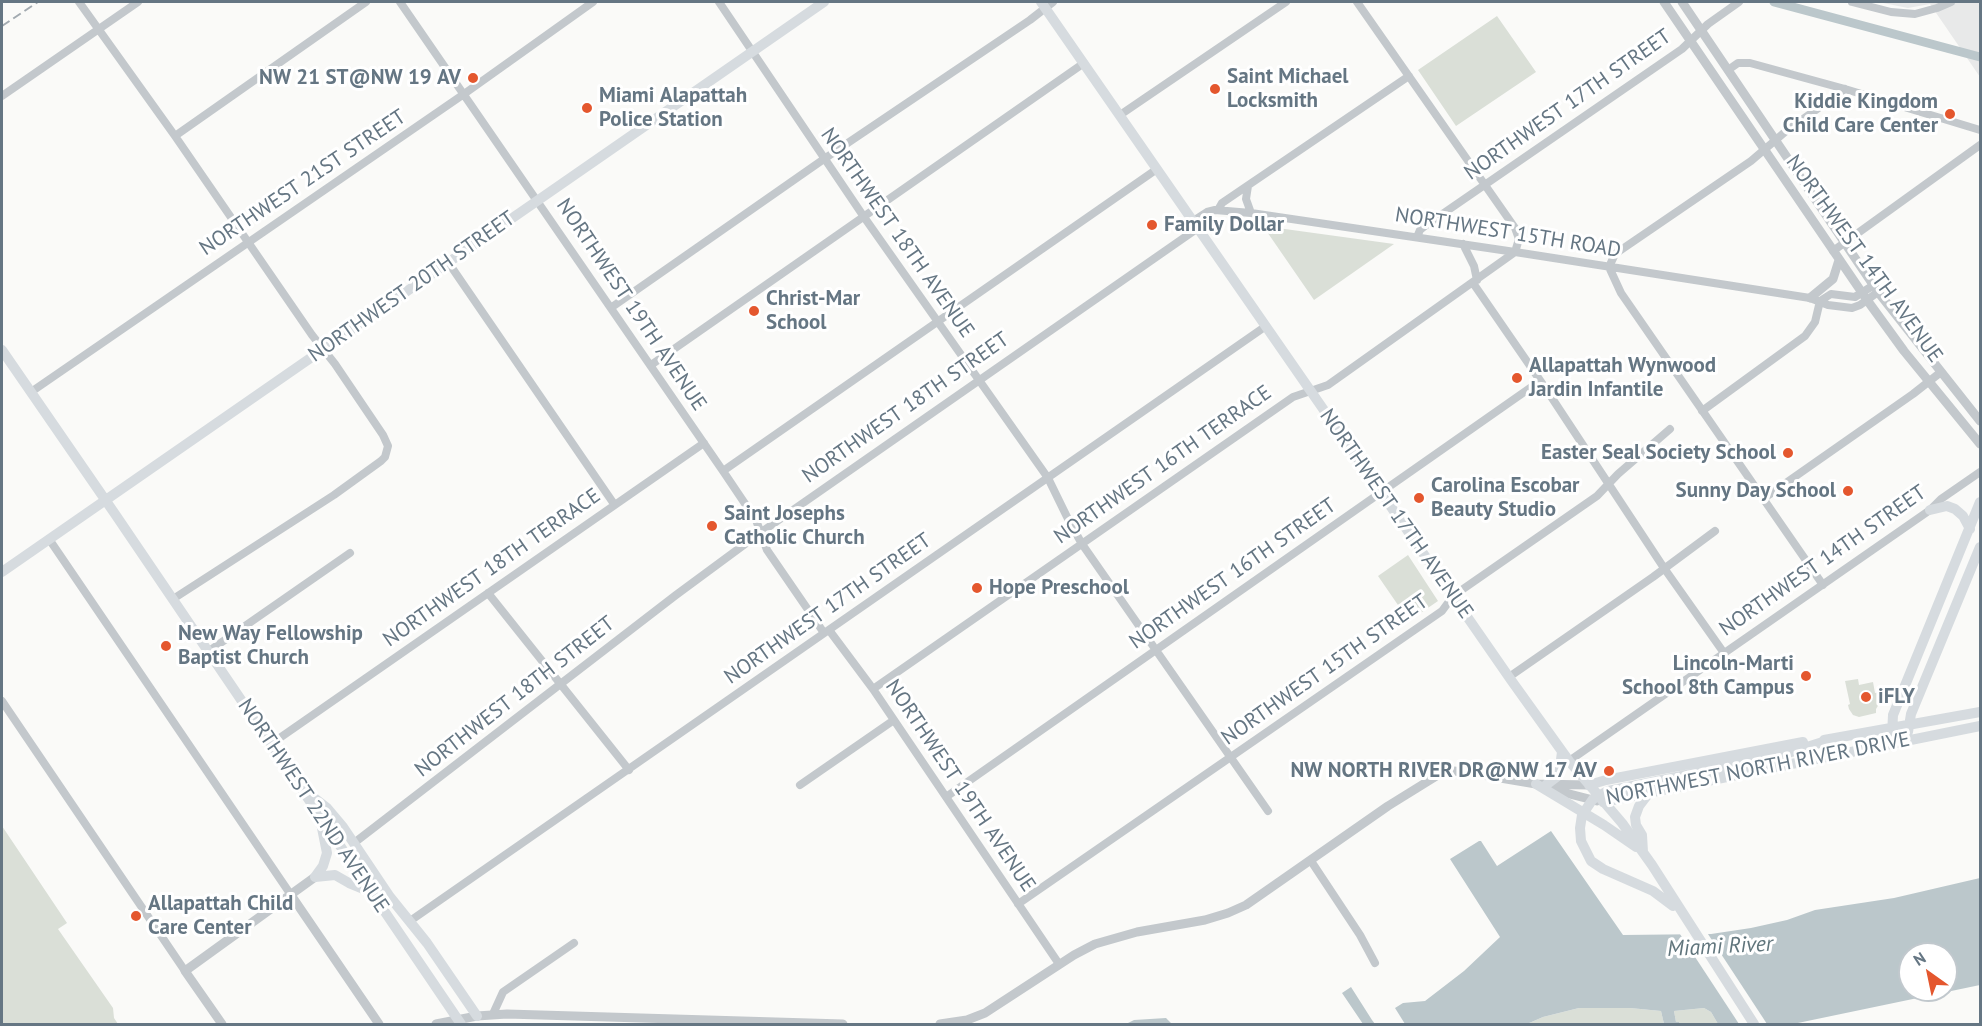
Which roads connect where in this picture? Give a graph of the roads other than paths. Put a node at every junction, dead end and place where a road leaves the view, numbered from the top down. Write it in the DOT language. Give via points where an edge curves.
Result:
graph roads {
  1 [pos="79,2"];
  2 [pos="138,2"];
  3 [pos="366,2"];
  4 [pos="400,2"];
  5 [pos="593,2"];
  6 [pos="719,2"];
  7 [pos="824,2"];
  8 [pos="1286,2"];
  9 [pos="1357,2"];
  10 [pos="1664,2"];
  11 [pos="1682,2"];
  12 [pos="1739,2"];
  13 [pos="1852,2"];
  14 [pos="1951,2"];
  15 [pos="1046,3"];
  16 [pos="99,29"];
  17 [pos="1701,30"];
  18 [pos="1690,41"];
  19 [pos="752,51"];
  20 [pos="1084,63"];
  21 [pos="1728,70"];
  22 [pos="1409,76"];
  23 [pos="1845,89"];
  24 [pos="464,94"];
  25 [pos="2,96"];
  26 [pos="1120,115"];
  27 [pos="1980,130"];
  28 [pos="175,136"];
  29 [pos="1775,140"];
  30 [pos="1980,146"];
  31 [pos="1763,149"];
  32 [pos="824,159"];
  33 [pos="1156,169"];
  34 [pos="1485,184"];
  35 [pos="1248,186"];
  36 [pos="537,200"];
  37 [pos="1218,210"];
  38 [pos="1251,213"];
  39 [pos="864,217"];
  40 [pos="1195,225"];
  41 [pos="1417,237"];
  42 [pos="1845,242"];
  43 [pos="247,243"];
  44 [pos="1463,244"];
  45 [pos="1833,251"];
  46 [pos="1515,252"];
  47 [pos="1839,260"];
  48 [pos="448,262"];
  49 [pos="1609,267"];
  50 [pos="1475,282"];
  51 [pos="1876,289"];
  52 [pos="1864,297"];
  53 [pos="1810,298"];
  54 [pos="1820,301"];
  55 [pos="612,308"];
  56 [pos="938,323"];
  57 [pos="1266,326"];
  58 [pos="323,349"];
  59 [pos="2,350"];
  60 [pos="651,365"];
  61 [pos="1941,372"];
  62 [pos="978,380"];
  63 [pos="1540,381"];
  64 [pos="1929,381"];
  65 [pos="1311,391"];
  66 [pos="31,392"];
  67 [pos="1702,411"];
  68 [pos="1980,421"];
  69 [pos="1670,429"];
  70 [pos="704,443"];
  71 [pos="1980,444"];
  72 [pos="723,471"];
  73 [pos="1980,472"];
  74 [pos="1048,478"];
  75 [pos="1608,484"];
  76 [pos="1381,492"];
  77 [pos="1763,499"];
  78 [pos="106,500"];
  79 [pos="1980,502"];
  80 [pos="614,504"];
  81 [pos="1930,510"];
  82 [pos="1970,529"];
  83 [pos="1715,531"];
  84 [pos="760,533"];
  85 [pos="49,539"];
  86 [pos="1082,543"];
  87 [pos="1980,547"];
  88 [pos="350,553"];
  89 [pos="1664,568"];
  90 [pos="2,572"];
  91 [pos="1822,585"];
  92 [pos="488,593"];
  93 [pos="1453,596"];
  94 [pos="173,599"];
  95 [pos="827,631"];
  96 [pos="1156,650"];
  97 [pos="208,651"];
  98 [pos="1724,653"];
  99 [pos="1509,677"];
  100 [pos="562,684"];
  101 [pos="873,689"];
  102 [pos="2,701"];
  103 [pos="1980,712"];
  104 [pos="894,720"];
  105 [pos="1909,725"];
  106 [pos="1980,726"];
  107 [pos="1892,728"];
  108 [pos="1829,740"];
  109 [pos="1906,741"];
  110 [pos="271,744"];
  111 [pos="1891,744"];
  112 [pos="1562,752"];
  113 [pos="1231,758"];
  114 [pos="1569,761"];
  115 [pos="629,770"];
  116 [pos="800,785"];
  117 [pos="1541,785"];
  118 [pos="1589,785"];
  119 [pos="302,788"];
  120 [pos="1649,793"];
  121 [pos="946,797"];
  122 [pos="1603,802"];
  123 [pos="1268,811"];
  124 [pos="317,812"];
  125 [pos="354,843"];
  126 [pos="1643,852"];
  127 [pos="1311,861"];
  128 [pos="315,878"];
  129 [pos="372,892"];
  130 [pos="291,895"];
  131 [pos="1018,904"];
  132 [pos="1683,916"];
  133 [pos="410,921"];
  134 [pos="574,943"];
  135 [pos="1375,963"];
  136 [pos="1059,964"];
  137 [pos="185,971"];
  138 [pos="493,1014"];
  139 [pos="477,1016"];
  140 [pos="222,1024"];
  141 [pos="379,1024"];
  142 [pos="436,1024"];
  143 [pos="461,1024"];
  144 [pos="843,1024"];
  145 [pos="940,1024"];
  146 [pos="1754,1024"];
  1 -- 16 [label="street"];
  2 -- 16 [label="street"];
  3 -- 28 [label="street"];
  4 -- 24 [label="street, NORTHWEST 19TH AVENUE"];
  5 -- 24 [label="street, NORTHWEST 21ST STREET"];
  6 -- 19 [label="street, NORTHWEST 18TH AVENUE"];
  7 -- 19 [label="main road, NORTHWEST 20TH STREET"];
  8 -- 26 [label="street"];
  9 -- 22 [label="street"];
  10 -- 18 [label="street, NORTHWEST 14TH AVENUE"];
  11 -- 17 [label="street, NORTHWEST 14TH AVENUE"];
  12 -- 17 [label="street, NORTHWEST 17TH STREET"];
  13 -- 14 [label="street" via="1916,14"];
  15 -- 20 [label="main road, NORTHWEST 17TH AVENUE"];
  15 -- 32 [label="street" via="1003,37"];
  16 -- 25 [label="street"];
  16 -- 28 [label="street"];
  17 -- 18 [label="street, NORTHWEST 17TH STREET"];
  17 -- 21 [label="street, NORTHWEST 14TH AVENUE"];
  18 -- 31 [label="street, NORTHWEST 14TH AVENUE"];
  18 -- 34 [label="street, NORTHWEST 17TH STREET"];
  19 -- 32 [label="street, NORTHWEST 18TH AVENUE"];
  19 -- 36 [label="main road, NORTHWEST 20TH STREET"];
  20 -- 26 [label="main road, NORTHWEST 17TH AVENUE"];
  20 -- 39 [label="street"];
  21 -- 23 [label="street" via="1743,62"];
  21 -- 29 [label="street, NORTHWEST 14TH AVENUE"];
  22 -- 34 [label="street"];
  22 -- 35 [label="street"];
  23 -- 27 [label="street"];
  23 -- 29 [label="street"];
  24 -- 36 [label="street, NORTHWEST 19TH AVENUE"];
  24 -- 43 [label="street, NORTHWEST 21ST STREET"];
  26 -- 33 [label="main road, NORTHWEST 17TH AVENUE"];
  28 -- 43 [label="street"];
  29 -- 31 [label="street"];
  29 -- 42 [label="street, NORTHWEST 14TH AVENUE"];
  30 -- 42 [label="street"];
  31 -- 45 [label="street, NORTHWEST 14TH AVENUE"];
  31 -- 49 [label="street" via="1614,254"];
  32 -- 39 [label="street, NORTHWEST 18TH AVENUE"];
  32 -- 55 [label="street"];
  33 -- 40 [label="main road, NORTHWEST 17TH AVENUE"];
  33 -- 56 [label="street"];
  34 -- 41 [label="street, NORTHWEST 17TH STREET" via="1420,230"];
  34 -- 46 [label="street" via="1515,228 1519,239"];
  35 -- 37 [label="street"];
  35 -- 38 [label="street" via="1246,199"];
  36 -- 48 [label="main road, NORTHWEST 20TH STREET"];
  36 -- 55 [label="street, NORTHWEST 19TH AVENUE"];
  37 -- 38 [label="street, NORTHWEST 15TH ROAD"];
  37 -- 40 [label="street, NORTHWEST 15TH ROAD" via="1209,211"];
  38 -- 41 [label="street, NORTHWEST 15TH ROAD"];
  39 -- 56 [label="street, NORTHWEST 18TH AVENUE"];
  39 -- 60 [label="street"];
  40 -- 57 [label="main road, NORTHWEST 17TH AVENUE"];
  40 -- 62 [label="street, NORTHWEST 18TH STREET"];
  41 -- 44 [label="street, NORTHWEST 15TH ROAD"];
  42 -- 45 [label="street"];
  42 -- 51 [label="street, NORTHWEST 14TH AVENUE"];
  43 -- 58 [label="street"];
  43 -- 66 [label="street, NORTHWEST 21ST STREET"];
  44 -- 46 [label="street, NORTHWEST 15TH ROAD"];
  44 -- 50 [label="street" via="1474,266"];
  45 -- 47 [label="street, NORTHWEST 14TH AVENUE"];
  46 -- 49 [label="street, NORTHWEST 15TH ROAD"];
  46 -- 50 [label="street, NORTHWEST 16TH TERRACE"];
  47 -- 52 [label="street, NORTHWEST 14TH AVENUE"];
  47 -- 53 [label="street" via="1833,279"];
  48 -- 58 [label="main road, NORTHWEST 20TH STREET"];
  48 -- 80 [label="street"];
  49 -- 53 [label="street, NORTHWEST 15TH ROAD"];
  49 -- 67 [label="street" via="1621,293"];
  50 -- 63 [label="street"];
  50 -- 65 [label="street, NORTHWEST 16TH TERRACE" via="1329,385"];
  51 -- 52 [label="street"];
  51 -- 61 [label="street, NORTHWEST 14TH AVENUE"];
  52 -- 54 [label="street, NORTHWEST 15TH ROAD" via="1831,294"];
  52 -- 64 [label="street, NORTHWEST 14TH AVENUE"];
  53 -- 54 [label="street, NORTHWEST 15TH ROAD"];
  54 -- 67 [label="street" via="1815,322 1805,336"];
  55 -- 60 [label="street, NORTHWEST 19TH AVENUE"];
  56 -- 62 [label="street, NORTHWEST 18TH AVENUE"];
  56 -- 72 [label="street"];
  57 -- 65 [label="main road, NORTHWEST 17TH AVENUE"];
  57 -- 74 [label="street, NORTHWEST 17TH STREET"];
  58 -- 78 [label="main road, NORTHWEST 20TH STREET"];
  58 -- 94 [label="street" via="383,435 388,446 385,457"];
  59 -- 66 [label="main road, NORTHWEST 22ND AVENUE"];
  60 -- 70 [label="street, NORTHWEST 19TH AVENUE"];
  61 -- 64 [label="street"];
  61 -- 68 [label="street, NORTHWEST 14TH AVENUE"];
  62 -- 74 [label="street, NORTHWEST 18TH AVENUE"];
  62 -- 84 [label="street, NORTHWEST 18TH STREET"];
  63 -- 75 [label="street"];
  63 -- 76 [label="street, NORTHWEST 16TH STREET"];
  64 -- 71 [label="street, NORTHWEST 14TH AVENUE"];
  64 -- 77 [label="street"];
  65 -- 76 [label="main road, NORTHWEST 17TH AVENUE"];
  65 -- 86 [label="street, NORTHWEST 16TH TERRACE" via="1293,397"];
  66 -- 78 [label="main road, NORTHWEST 22ND AVENUE"];
  67 -- 77 [label="street"];
  69 -- 75 [label="street, NORTHWEST 15TH STREET"];
  70 -- 72 [label="street, NORTHWEST 19TH AVENUE"];
  70 -- 80 [label="street, NORTHWEST 18TH TERRACE"];
  72 -- 84 [label="street, NORTHWEST 19TH AVENUE" via="756,520"];
  73 -- 81 [label="street, NORTHWEST 14TH STREET"];
  74 -- 86 [label="street, NORTHWEST 18TH AVENUE"];
  74 -- 95 [label="street, NORTHWEST 17TH STREET"];
  75 -- 89 [label="street"];
  75 -- 93 [label="street, NORTHWEST 15TH STREET"];
  76 -- 93 [label="main road, NORTHWEST 17TH AVENUE"];
  76 -- 96 [label="street, NORTHWEST 16TH STREET"];
  77 -- 91 [label="street"];
  78 -- 85 [label="main road, NORTHWEST 20TH STREET"];
  78 -- 94 [label="main road, NORTHWEST 22ND AVENUE"];
  79 -- 82 [label="main road"];
  80 -- 92 [label="street, NORTHWEST 18TH TERRACE"];
  81 -- 82 [label="main road" via="1947,506 1955,509"];
  81 -- 91 [label="street, NORTHWEST 14TH STREET"];
  82 -- 107 [label="main road" via="1893,715"];
  83 -- 89 [label="street"];
  84 -- 95 [label="street, NORTHWEST 19TH AVENUE" via="767,550"];
  84 -- 100 [label="street, NORTHWEST 18TH STREET"];
  85 -- 90 [label="main road, NORTHWEST 20TH STREET"];
  85 -- 130 [label="street"];
  86 -- 96 [label="street, NORTHWEST 18TH AVENUE"];
  86 -- 101 [label="street, NORTHWEST 16TH TERRACE"];
  87 -- 105 [label="main road"];
  88 -- 97 [label="street"];
  89 -- 98 [label="street"];
  89 -- 99 [label="street"];
  91 -- 98 [label="street, NORTHWEST 14TH STREET"];
  92 -- 100 [label="street"];
  92 -- 110 [label="street, NORTHWEST 18TH TERRACE"];
  93 -- 99 [label="main road, NORTHWEST 17TH AVENUE"];
  93 -- 113 [label="street, NORTHWEST 15TH STREET" via="1442,611"];
  94 -- 97 [label="main road, NORTHWEST 22ND AVENUE"];
  95 -- 101 [label="street, NORTHWEST 19TH AVENUE"];
  95 -- 115 [label="street, NORTHWEST 17TH STREET"];
  96 -- 113 [label="street, NORTHWEST 18TH AVENUE"];
  96 -- 121 [label="street, NORTHWEST 16TH STREET"];
  97 -- 110 [label="main road, NORTHWEST 22ND AVENUE"];
  98 -- 114 [label="street, NORTHWEST 14TH STREET"];
  99 -- 112 [label="main road, NORTHWEST 17TH AVENUE"];
  100 -- 115 [label="street"];
  100 -- 125 [label="street, NORTHWEST 18TH STREET"];
  101 -- 104 [label="street, NORTHWEST 19TH AVENUE"];
  102 -- 137 [label="street"];
  103 -- 105 [label="main road, NORTHWEST NORTH RIVER DRIVE"];
  104 -- 116 [label="street"];
  104 -- 121 [label="street, NORTHWEST 19TH AVENUE"];
  105 -- 107 [label="main road, NORTHWEST NORTH RIVER DRIVE"];
  105 -- 109 [label="main road"];
  106 -- 109 [label="main road, NORTHWEST NORTH RIVER DRIVE"];
  107 -- 108 [label="main road, NORTHWEST NORTH RIVER DRIVE"];
  107 -- 111 [label="main road"];
  108 -- 118 [label="main road, NORTHWEST NORTH RIVER DRIVE"];
  108 -- 132 [label="main road" via="1778,755 1608,790 1590,803 1580,828 1587,856 1596,866 1653,891"];
  109 -- 111 [label="main road, NORTHWEST NORTH RIVER DRIVE"];
  110 -- 119 [label="main road, NORTHWEST 22ND AVENUE"];
  111 -- 120 [label="main road, NORTHWEST NORTH RIVER DRIVE"];
  112 -- 114 [label="main road, NORTHWEST 17TH AVENUE"];
  112 -- 117 [label="main road" via="1559,775"];
  113 -- 123 [label="street, NORTHWEST 18TH AVENUE"];
  113 -- 131 [label="street, NORTHWEST 15TH STREET"];
  114 -- 118 [label="main road, NORTHWEST 17TH AVENUE"];
  115 -- 133 [label="street, NORTHWEST 17TH STREET"];
  117 -- 118 [label="street, NORTHWEST NORTH RIVER DRIVE"];
  117 -- 122 [label="street, NORTHWEST NORTH RIVER DRIVE"];
  117 -- 126 [label="main road"];
  117 -- 127 [label="street, NORTHWEST NORTH RIVER DRIVE" via="1446,772 1421,784"];
  118 -- 122 [label="main road, NORTHWEST 17TH AVENUE"];
  119 -- 124 [label="main road, NORTHWEST 22ND AVENUE"];
  119 -- 125 [label="main road" via="327,808"];
  120 -- 122 [label="main road, NORTHWEST NORTH RIVER DRIVE"];
  120 -- 126 [label="main road" via="1635,817"];
  121 -- 131 [label="street, NORTHWEST 19TH AVENUE"];
  122 -- 126 [label="main road, NORTHWEST 17TH AVENUE"];
  124 -- 128 [label="main road" via="327,853"];
  124 -- 129 [label="main road, NORTHWEST 22ND AVENUE"];
  125 -- 133 [label="main road"];
  126 -- 132 [label="main road, NORTHWEST 17TH AVENUE"];
  127 -- 135 [label="street"];
  127 -- 136 [label="street, NORTHWEST NORTH RIVER DRIVE" via="1228,913 1115,937"];
  128 -- 129 [label="main road" via="335,875"];
  128 -- 130 [label="street"];
  129 -- 143 [label="main road, NORTHWEST 22ND AVENUE"];
  130 -- 137 [label="street"];
  130 -- 141 [label="street"];
  131 -- 136 [label="street, NORTHWEST 19TH AVENUE"];
  132 -- 146 [label="main road, NORTHWEST 17TH AVENUE"];
  133 -- 139 [label="main road"];
  134 -- 138 [label="street" via="503,992"];
  136 -- 145 [label="street, NORTHWEST NORTH RIVER DRIVE" via="985,1013"];
  137 -- 140 [label="street"];
  138 -- 139 [label="street"];
  138 -- 144 [label="street"];
  139 -- 142 [label="street"];
}
